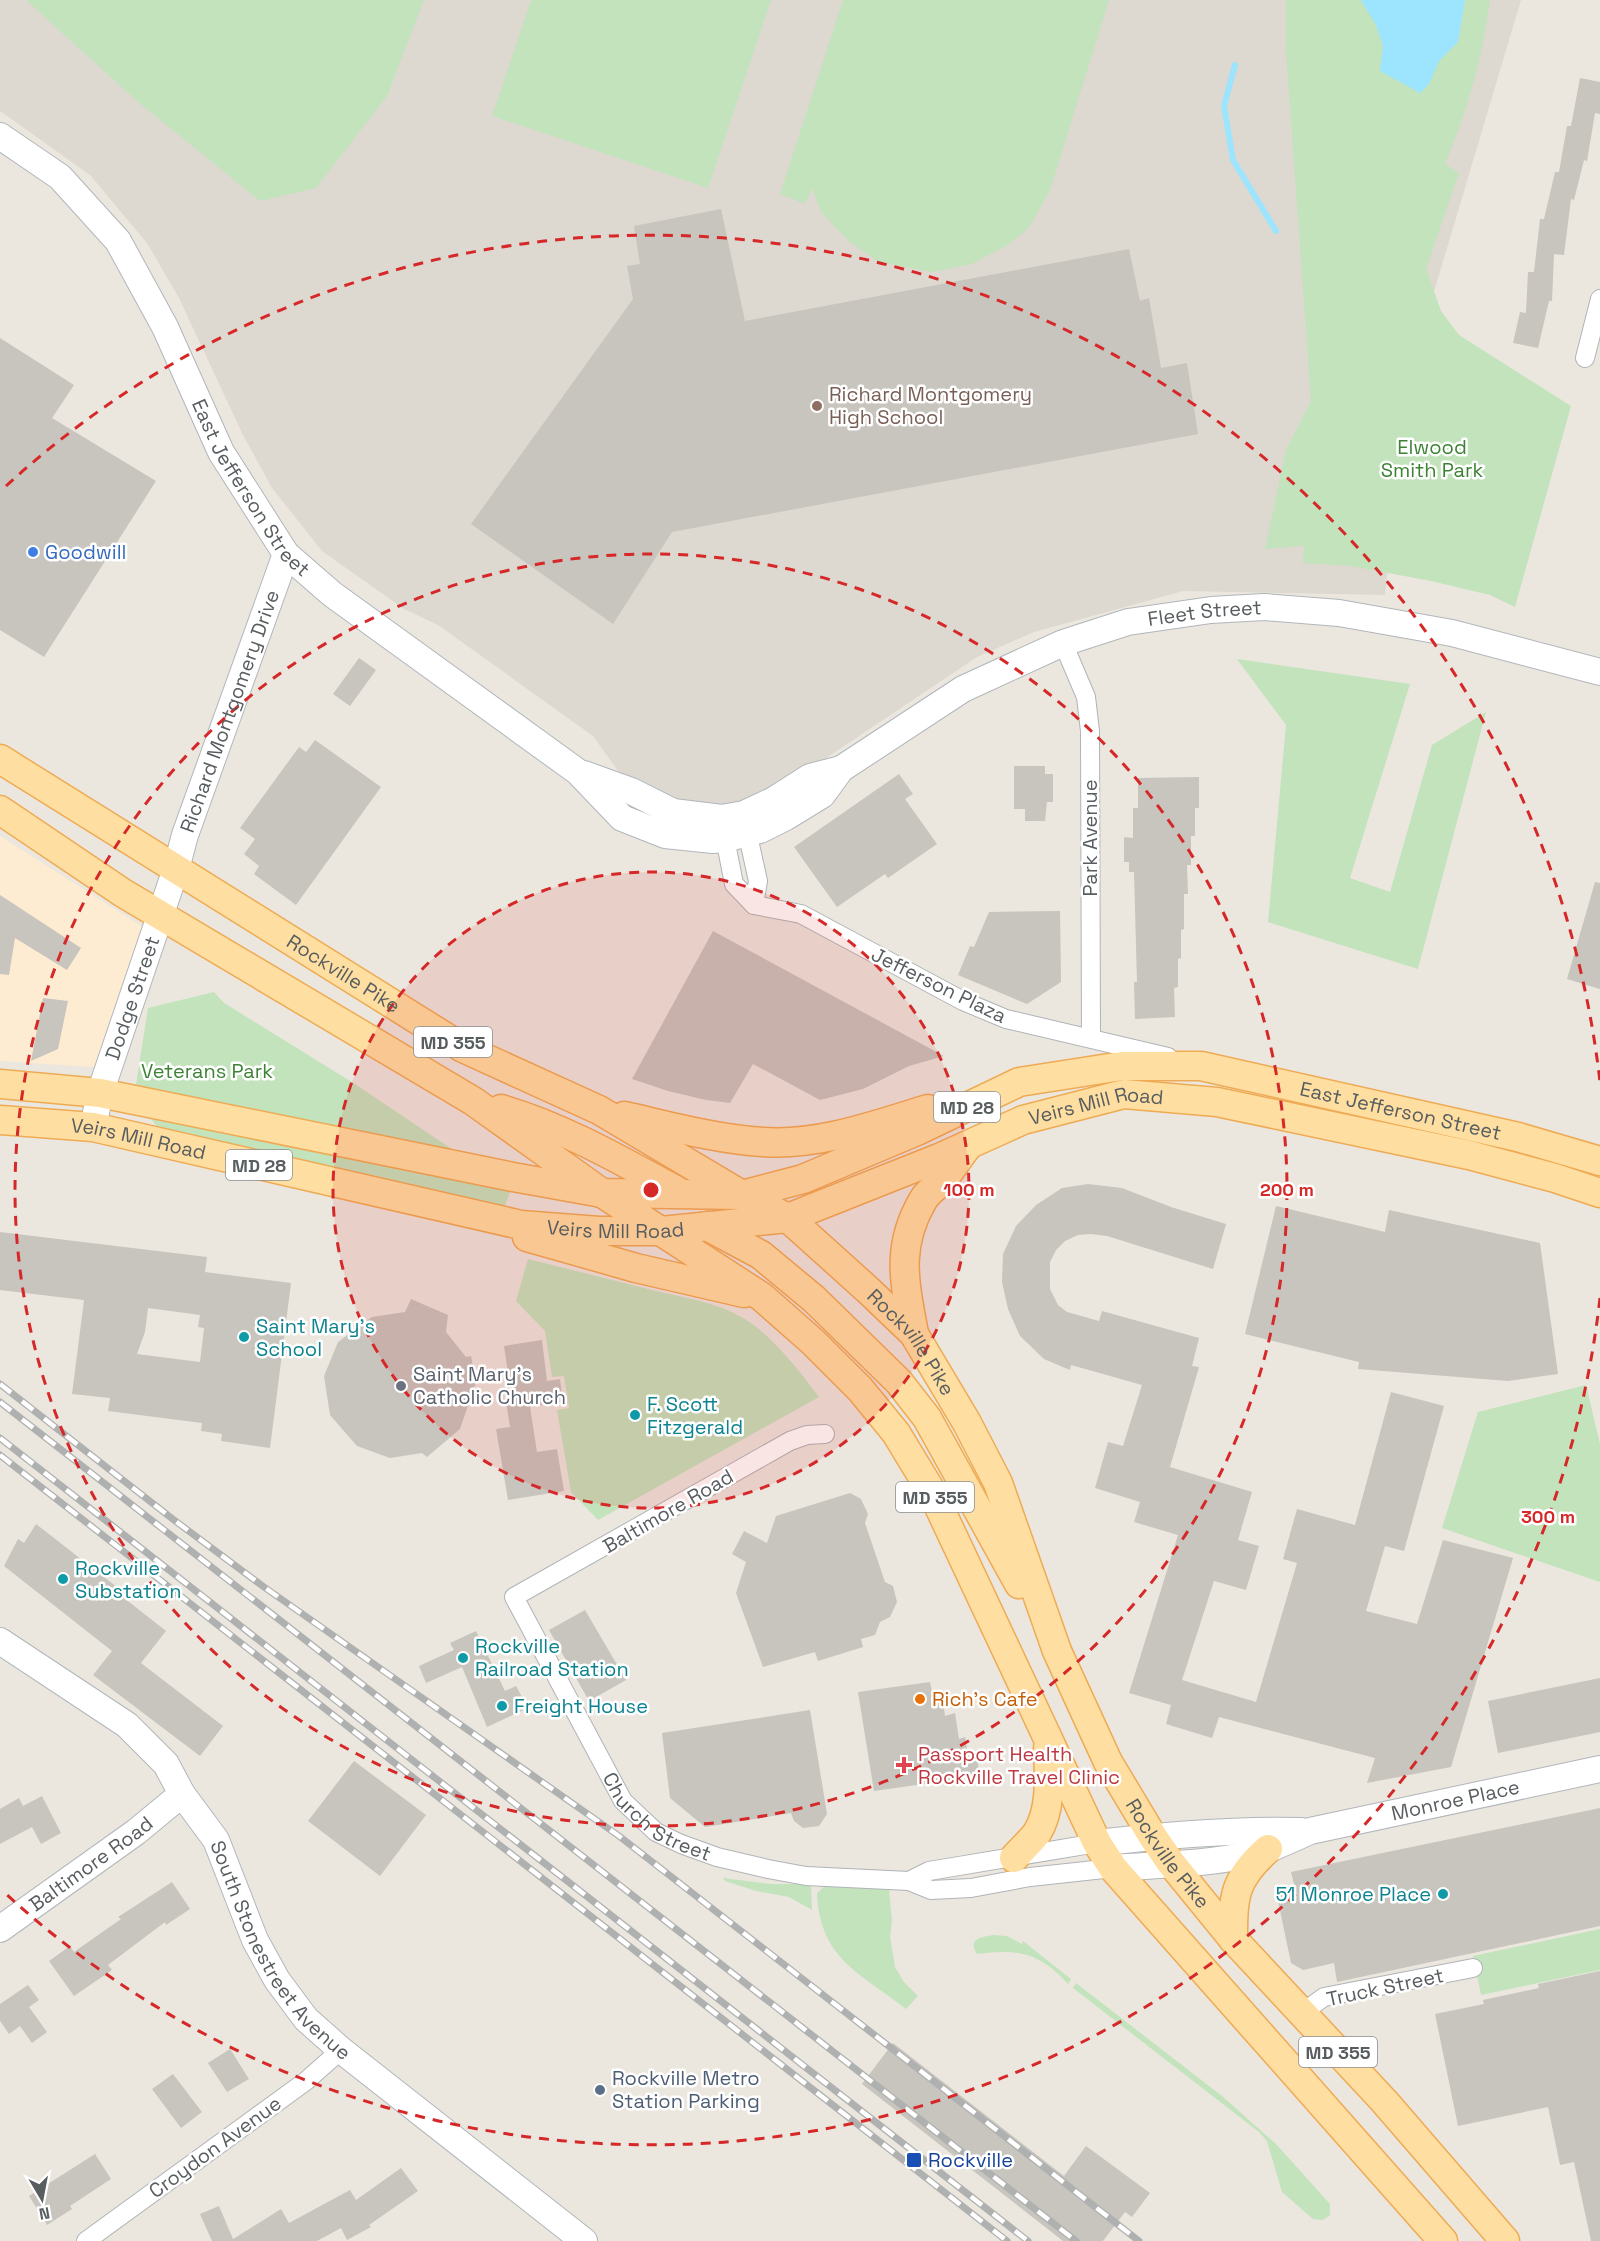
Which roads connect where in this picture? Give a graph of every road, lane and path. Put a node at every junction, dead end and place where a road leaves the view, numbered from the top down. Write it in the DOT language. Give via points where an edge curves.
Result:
graph roads {
  1 [pos="0,136"];
  2 [pos="1600,299"];
  3 [pos="1585,358"];
  4 [pos="286,554"];
  5 [pos="1063,643"];
  6 [pos="1600,672"];
  7 [pos="0,759"];
  8 [pos="0,810"];
  9 [pos="735,826"];
  10 [pos="176,869"];
  11 [pos="160,915"];
  12 [pos="1091,1038"];
  13 [pos="1201,1066"];
  14 [pos="1019,1082"];
  15 [pos="0,1084"];
  16 [pos="100,1093"];
  17 [pos="473,1101"];
  18 [pos="1217,1102"];
  19 [pos="599,1110"];
  20 [pos="0,1120"];
  21 [pos="93,1127"];
  22 [pos="967,1146"];
  23 [pos="1600,1161"];
  24 [pos="602,1193"];
  25 [pos="1600,1193"];
  26 [pos="684,1194"];
  27 [pos="742,1195"];
  28 [pos="426,1203"];
  29 [pos="788,1218"];
  30 [pos="711,1227"];
  31 [pos="661,1231"];
  32 [pos="762,1297"];
  33 [pos="914,1334"];
  34 [pos="825,1434"];
  35 [pos="514,1597"];
  36 [pos="0,1641"];
  37 [pos="1057,1651"];
  38 [pos="1048,1737"];
  39 [pos="1600,1769"];
  40 [pos="182,1794"];
  41 [pos="1310,1831"];
  42 [pos="1154,1837"];
  43 [pos="1097,1843"];
  44 [pos="1268,1849"];
  45 [pos="1014,1858"];
  46 [pos="1171,1863"];
  47 [pos="1113,1868"];
  48 [pos="909,1881"];
  49 [pos="0,1929"];
  50 [pos="1233,1939"];
  51 [pos="1473,1968"];
  52 [pos="1302,2013"];
  53 [pos="341,2050"];
  54 [pos="86,2241"];
  55 [pos="584,2241"];
  56 [pos="1443,2241"];
  57 [pos="1505,2241"];
  1 -- 4 [label="street, East Jefferson Street" via="60,177 118,241 169,337 221,452"];
  2 -- 3 [label="street"];
  4 -- 9 [label="street, East Jefferson Street" via="332,594 578,772 673,812"];
  4 -- 10 [label="street, Richard Montgomery Drive"];
  5 -- 6 [label="street, Fleet Street" via="1128,622 1264,607 1340,613 1452,633"];
  5 -- 9 [label="street, Fleet Street" via="963,689 841,769 822,795 786,817 760,830"];
  5 -- 12 [label="street, Park Avenue" via="1086,697 1090,737"];
  7 -- 10 [label="main road, Rockville Pike / MD 355"];
  8 -- 11 [label="main road, MD 355"];
  9 -- 12 [label="street, Jefferson Plaza" via="758,881 754,905 801,914 963,1001 1006,1019"];
  10 -- 11 [label="street, Dodge Street"];
  10 -- 19 [label="main road, Rockville Pike / MD 355" via="464,1048"];
  11 -- 16 [label="street, Dodge Street"];
  11 -- 17 [label="main road, MD 355"];
  12 -- 13 [label="street, Jefferson Plaza"];
  13 -- 14 [label="main road, Veirs Mill Road / MD 28" via="1122,1066"];
  13 -- 23 [label="main road, East Jefferson Street / MD 28" via="1518,1137"];
  14 -- 19 [label="main road" via="862,1129 810,1140 764,1142 716,1136"];
  14 -- 27 [label="main road, Veirs Mill Road / MD 28" via="803,1179"];
  15 -- 16 [label="main road, Veirs Mill Road / MD 28"];
  16 -- 21 [label="street, Dodge Street"];
  16 -- 24 [label="main road, Veirs Mill Road / MD 28"];
  17 -- 24 [label="main road, MD 355"];
  17 -- 26 [label="main road" via="517,1113 590,1145"];
  18 -- 22 [label="main road, Veirs Mill Road / MD 28" via="1124,1094 1023,1120"];
  18 -- 25 [label="main road, East Jefferson Street / MD 28" via="1469,1155"];
  19 -- 27 [label="main road, Rockville Pike / MD 355"];
  20 -- 21 [label="main road, Veirs Mill Road / MD 28"];
  21 -- 28 [label="main road, Veirs Mill Road / MD 28"];
  22 -- 29 [label="main road, Veirs Mill Road / MD 28"];
  22 -- 33 [label="main road" via="924,1199 906,1239 904,1280"];
  24 -- 26 [label="main road, Veirs Mill Road / MD 28"];
  24 -- 30 [label="main road"];
  24 -- 31 [label="main road, MD 355"];
  26 -- 27 [label="main road, Veirs Mill Road / MD 28"];
  26 -- 29 [label="main road"];
  27 -- 29 [label="main road, Rockville Pike / MD 355"];
  28 -- 31 [label="main road, Veirs Mill Road / MD 28" via="521,1225"];
  28 -- 32 [label="main road" via="552,1245"];
  29 -- 30 [label="main road, Veirs Mill Road / MD 28"];
  29 -- 33 [label="main road, Rockville Pike / MD 355"];
  30 -- 31 [label="main road, Veirs Mill Road / MD 28"];
  30 -- 37 [label="main road" via="761,1255 814,1299 898,1382 927,1418"];
  31 -- 32 [label="main road, MD 355"];
  32 -- 38 [label="main road, MD 355" via="813,1342 896,1433 933,1494"];
  33 -- 37 [label="main road, Rockville Pike / MD 355" via="998,1483"];
  34 -- 35 [label="street, Baltimore Road" via="790,1441"];
  35 -- 48 [label="street, Church Street" via="623,1801 656,1832 717,1857 768,1869 806,1876"];
  36 -- 40 [label="street, South Stonestreet Avenue" via="127,1725 166,1764"];
  37 -- 42 [label="main road, Rockville Pike / MD 355" via="1108,1762"];
  38 -- 43 [label="main road, MD 355"];
  38 -- 45 [label="main road" via="1049,1784 1042,1822"];
  39 -- 41 [label="street, Monroe Place"];
  40 -- 49 [label="street, Baltimore Road" via="136,1832"];
  40 -- 53 [label="street, South Stonestreet Avenue" via="216,1840 255,1940 277,1980 306,2019"];
  41 -- 42 [label="street, Monroe Place"];
  41 -- 44 [label="street, Monroe Place"];
  42 -- 43 [label="street, Church Street"];
  42 -- 46 [label="main road, Rockville Pike / MD 355"];
  43 -- 45 [label="street, Church Street"];
  43 -- 47 [label="main road, MD 355"];
  44 -- 46 [label="street, Monroe Place"];
  44 -- 50 [label="main road" via="1253,1862 1237,1887"];
  45 -- 48 [label="street, Church Street" via="929,1871"];
  46 -- 47 [label="street, Monroe Place"];
  46 -- 50 [label="main road, Rockville Pike / MD 355"];
  47 -- 48 [label="street, Church Street" via="971,1888 932,1890"];
  47 -- 56 [label="main road, MD 355"];
  50 -- 52 [label="main road, Rockville Pike / MD 355"];
  51 -- 52 [label="street, Truck Street" via="1324,1997"];
  52 -- 57 [label="main road, Rockville Pike / MD 355"];
  53 -- 54 [label="street, Croydon Avenue" via="306,2081"];
  53 -- 55 [label="street, South Stonestreet Avenue"];
}
